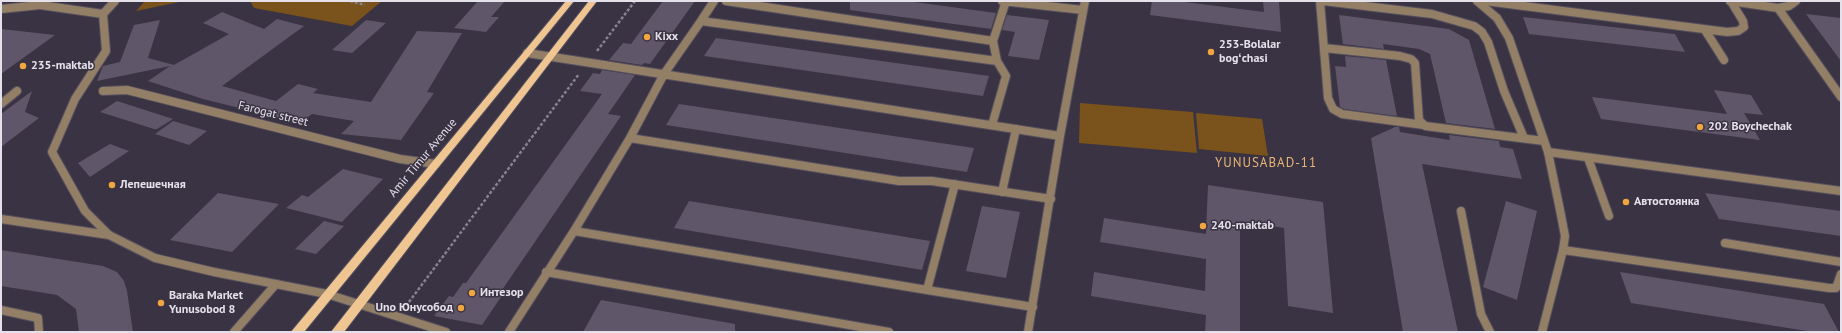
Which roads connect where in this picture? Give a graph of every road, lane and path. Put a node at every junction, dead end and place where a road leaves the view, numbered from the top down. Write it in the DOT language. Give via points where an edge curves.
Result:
graph roads {
  1 [pos="25,1"];
  2 [pos="114,1"];
  3 [pos="350,1"];
  4 [pos="570,1"];
  5 [pos="593,1"];
  6 [pos="635,1"];
  7 [pos="714,1"];
  8 [pos="726,1"];
  9 [pos="1002,1"];
  10 [pos="1006,1"];
  11 [pos="1085,1"];
  12 [pos="1320,1"];
  13 [pos="1323,1"];
  14 [pos="1477,1"];
  15 [pos="1485,1"];
  16 [pos="1540,1"];
  17 [pos="1796,1"];
  18 [pos="1731,2"];
  19 [pos="43,3"];
  20 [pos="365,5"];
  21 [pos="1778,8"];
  22 [pos="1,9"];
  23 [pos="1083,10"];
  24 [pos="1543,10"];
  25 [pos="103,14"];
  26 [pos="701,21"];
  27 [pos="1705,30"];
  28 [pos="993,41"];
  29 [pos="1324,48"];
  30 [pos="527,53"];
  31 [pos="550,56"];
  32 [pos="1724,60"];
  33 [pos="997,61"];
  34 [pos="588,62"];
  35 [pos="664,74"];
  36 [pos="17,91"];
  37 [pos="103,91"];
  38 [pos="1841,96"];
  39 [pos="1,104"];
  40 [pos="992,125"];
  41 [pos="1425,126"];
  42 [pos="1016,129"];
  43 [pos="1060,136"];
  44 [pos="630,138"];
  45 [pos="1524,138"];
  46 [pos="1544,141"];
  47 [pos="1548,152"];
  48 [pos="1588,158"];
  49 [pos="436,164"];
  50 [pos="955,184"];
  51 [pos="1841,191"];
  52 [pos="1002,192"];
  53 [pos="1051,199"];
  54 [pos="1461,211"];
  55 [pos="1609,216"];
  56 [pos="1,219"];
  57 [pos="574,230"];
  58 [pos="109,235"];
  59 [pos="1725,243"];
  60 [pos="1563,250"];
  61 [pos="1841,262"];
  62 [pos="546,272"];
  63 [pos="1841,274"];
  64 [pos="276,284"];
  65 [pos="927,290"];
  66 [pos="327,294"];
  67 [pos="358,304"];
  68 [pos="1033,307"];
  69 [pos="1,310"];
  70 [pos="398,317"];
  71 [pos="39,332"];
  72 [pos="234,332"];
  73 [pos="296,332"];
  74 [pos="337,332"];
  75 [pos="446,332"];
  76 [pos="509,332"];
  77 [pos="889,332"];
  78 [pos="1028,332"];
  79 [pos="1490,332"];
  80 [pos="1542,332"];
  1 -- 19 [label="street"];
  2 -- 25 [label="street"];
  3 -- 20 [label="path"];
  4 -- 30 [label="main road, Amir Timur Avenue"];
  5 -- 31 [label="main road"];
  6 -- 34 [label="path"];
  7 -- 26 [label="street"];
  8 -- 28 [label="street"];
  9 -- 10 [label="street"];
  10 -- 23 [label="street"];
  10 -- 28 [label="street"];
  11 -- 23 [label="street"];
  12 -- 29 [label="street"];
  13 -- 45 [label="street" via="1432,14 1474,26 1482,32 1488,42 1504,91"];
  14 -- 46 [label="street" via="1497,18 1507,33"];
  15 -- 24 [label="street"];
  16 -- 24 [label="street"];
  17 -- 21 [label="street" via="1789,6"];
  18 -- 21 [label="street"];
  18 -- 27 [label="street" via="1744,27 1738,31 1727,32"];
  19 -- 22 [label="street"];
  19 -- 25 [label="street"];
  21 -- 38 [label="street"];
  23 -- 43 [label="street"];
  24 -- 27 [label="street"];
  25 -- 58 [label="street" via="106,51 75,100 52,152 85,211"];
  26 -- 33 [label="street"];
  26 -- 35 [label="street"];
  27 -- 32 [label="street"];
  28 -- 33 [label="street"];
  29 -- 41 [label="street" via="1328,98 1333,109 1342,114"];
  29 -- 41 [label="street" via="1411,59 1415,63 1418,120"];
  30 -- 31 [label="street"];
  30 -- 49 [label="main road, Amir Timur Avenue"];
  31 -- 34 [label="street"];
  31 -- 67 [label="main road"];
  33 -- 40 [label="street" via="1006,76"];
  34 -- 35 [label="street"];
  34 -- 70 [label="path"];
  35 -- 40 [label="street"];
  35 -- 44 [label="street"];
  36 -- 39 [label="street"];
  37 -- 49 [label="street, Farogat street" via="127,90 400,159"];
  40 -- 42 [label="street"];
  41 -- 45 [label="street"];
  42 -- 43 [label="street"];
  42 -- 52 [label="street"];
  43 -- 53 [label="street"];
  44 -- 50 [label="street" via="899,181"];
  44 -- 57 [label="street"];
  45 -- 46 [label="street"];
  46 -- 47 [label="street"];
  47 -- 48 [label="street"];
  47 -- 60 [label="street" via="1565,236"];
  48 -- 51 [label="street"];
  48 -- 55 [label="street"];
  49 -- 66 [label="main road, Amir Timur Avenue"];
  50 -- 52 [label="street"];
  50 -- 65 [label="street"];
  52 -- 53 [label="street"];
  53 -- 68 [label="street"];
  54 -- 79 [label="street" via="1481,314"];
  56 -- 58 [label="street"];
  57 -- 62 [label="street"];
  57 -- 65 [label="street"];
  58 -- 64 [label="street" via="155,258"];
  59 -- 61 [label="street"];
  60 -- 63 [label="street" via="1829,288 1836,288"];
  60 -- 80 [label="street"];
  62 -- 76 [label="street"];
  62 -- 77 [label="street"];
  64 -- 66 [label="street"];
  64 -- 72 [label="street"];
  65 -- 68 [label="street"];
  66 -- 67 [label="street"];
  66 -- 73 [label="main road, Amir Timur Avenue"];
  67 -- 70 [label="street"];
  67 -- 74 [label="main road"];
  68 -- 78 [label="street"];
  69 -- 71 [label="street" via="38,318"];
  70 -- 75 [label="street"];
}
